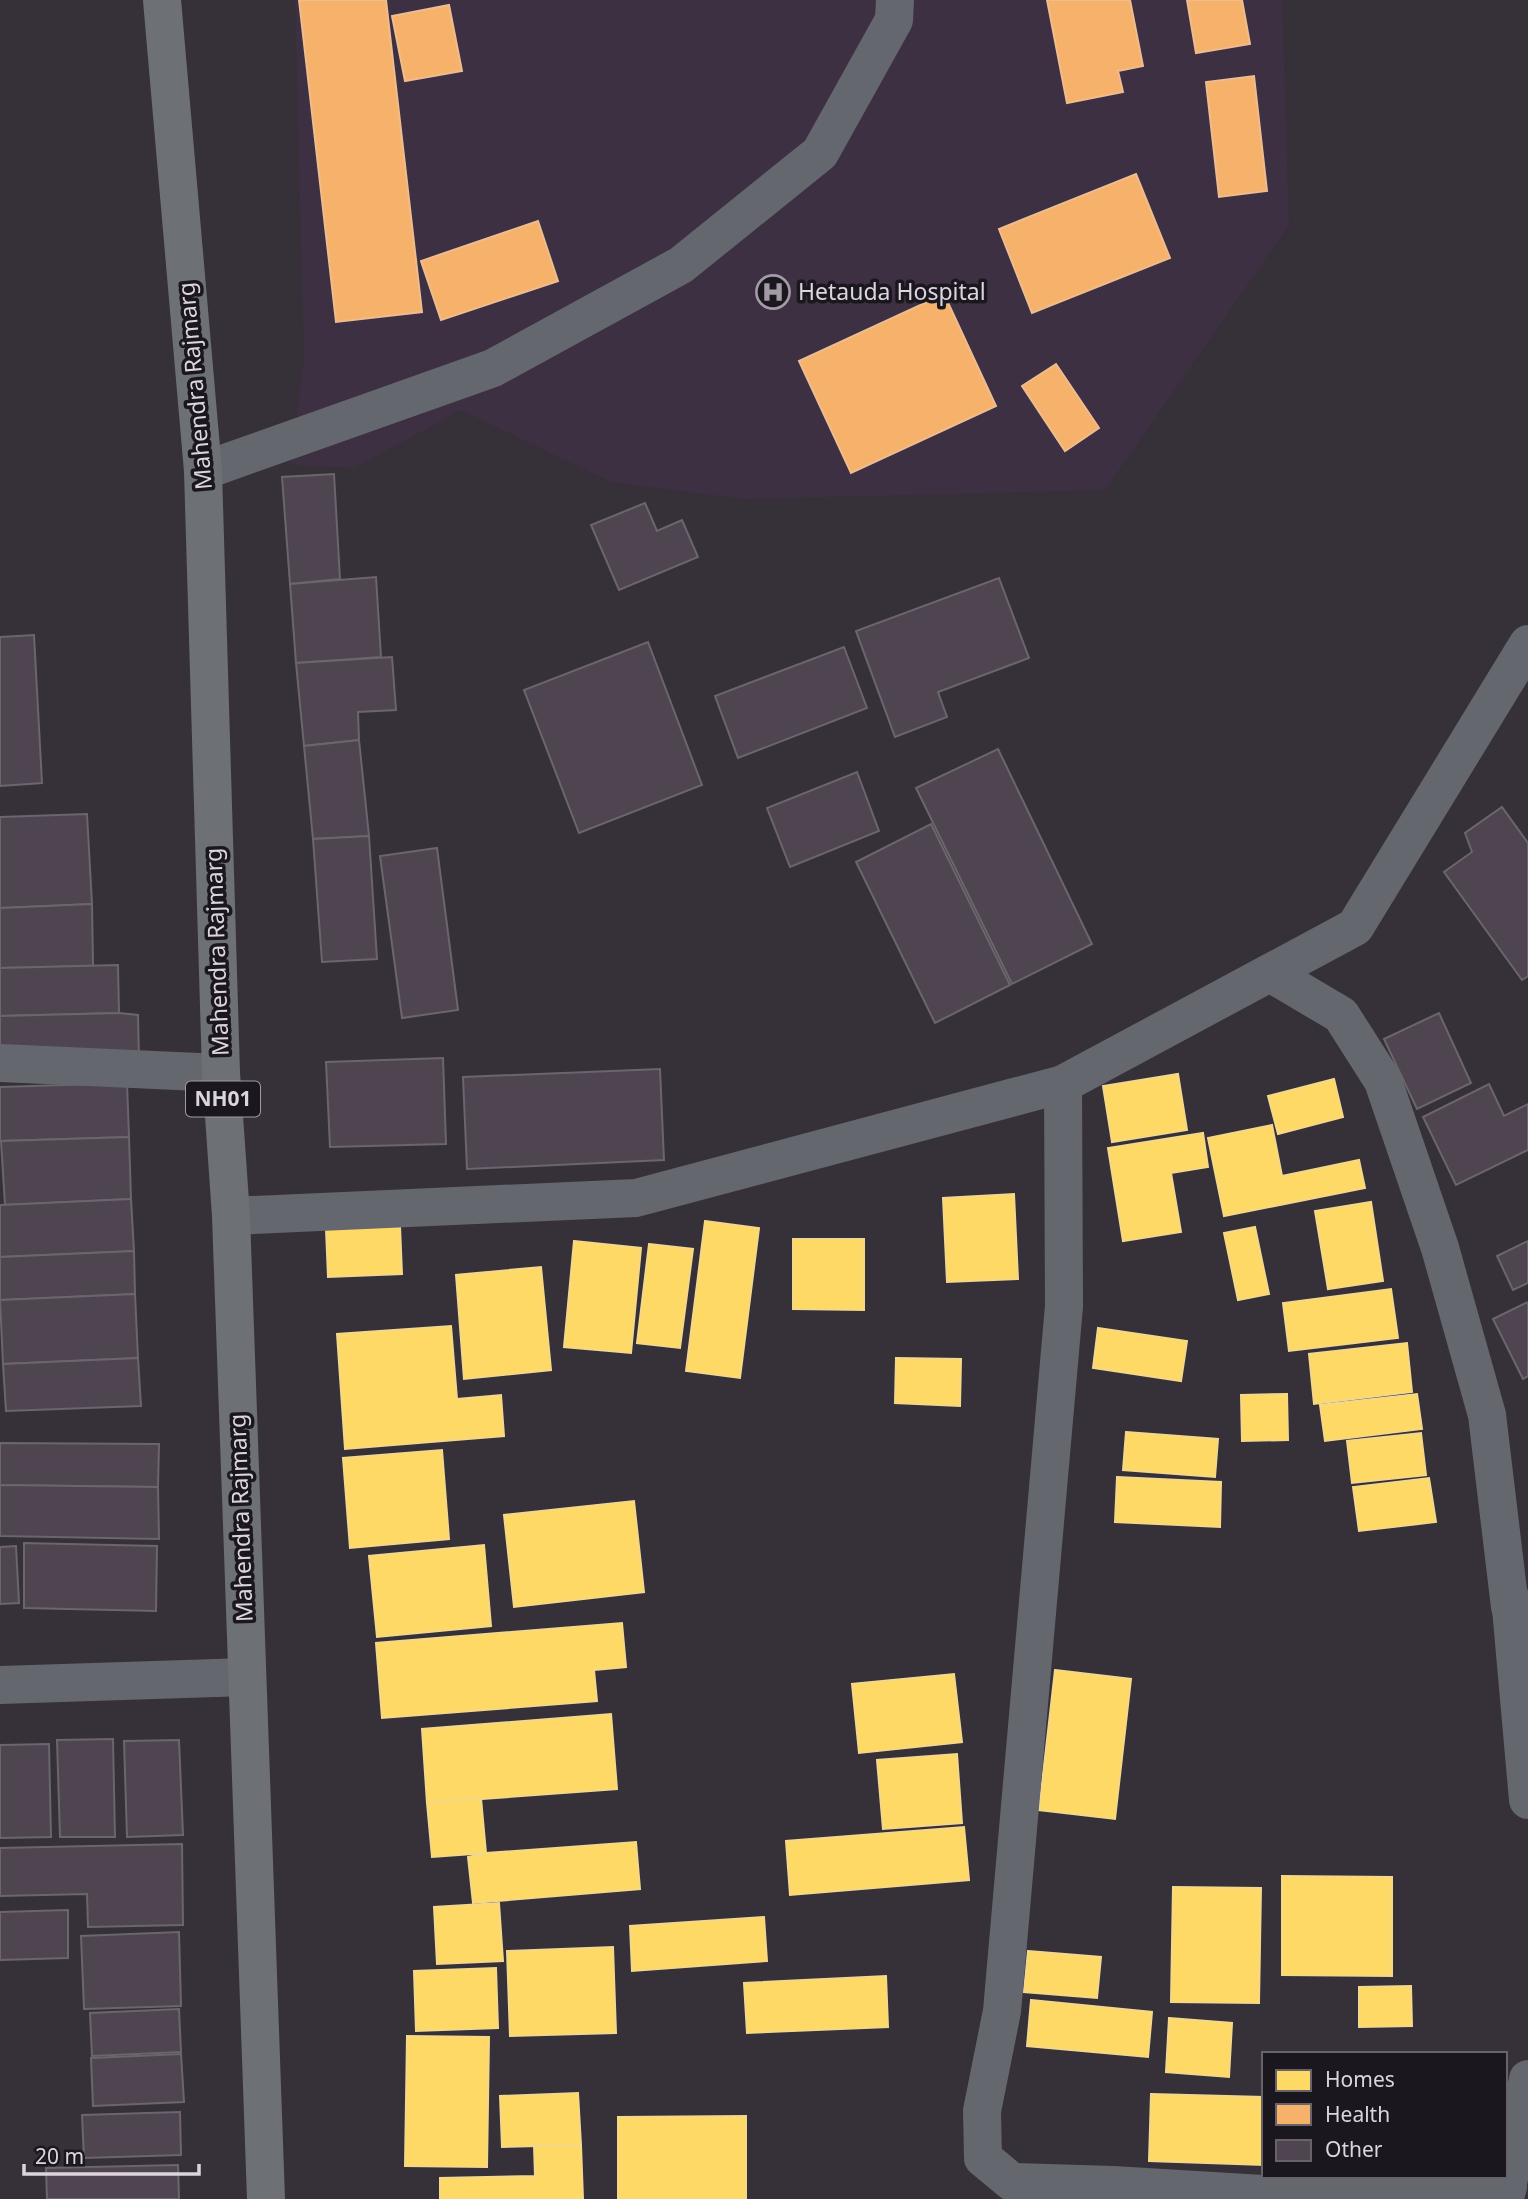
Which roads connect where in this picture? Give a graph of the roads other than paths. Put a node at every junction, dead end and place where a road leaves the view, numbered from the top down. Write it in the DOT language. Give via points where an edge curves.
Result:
graph roads {
  1 [pos="162,0"];
  2 [pos="895,0"];
  3 [pos="203,471"];
  4 [pos="1528,644"];
  5 [pos="1270,972"];
  6 [pos="0,1063"];
  7 [pos="221,1073"];
  8 [pos="1063,1084"];
  9 [pos="231,1216"];
  10 [pos="247,1677"];
  11 [pos="0,1685"];
  12 [pos="1528,1800"];
  13 [pos="1528,2079"];
  14 [pos="1506,2193"];
  15 [pos="266,2199"];
  1 -- 3 [label="highway, Mahendra Rajmarg / NH01"];
  2 -- 3 [label="street" via="894,20 820,153 681,265 493,368"];
  3 -- 7 [label="highway, Mahendra Rajmarg / NH01"];
  4 -- 5 [label="street" via="1354,927"];
  5 -- 8 [label="street"];
  5 -- 12 [label="street" via="1341,1015 1382,1081 1440,1248 1487,1415"];
  6 -- 7 [label="street"];
  7 -- 9 [label="highway, Mahendra Rajmarg / NH01"];
  8 -- 9 [label="street" via="636,1198"];
  8 -- 14 [label="street" via="1064,1306 1002,2011 982,2111 983,2158 1012,2182 1281,2195"];
  9 -- 10 [label="highway, Mahendra Rajmarg / NH01"];
  10 -- 11 [label="street"];
  10 -- 15 [label="highway, Mahendra Rajmarg / NH01"];
  13 -- 14 [label="street"];
}
